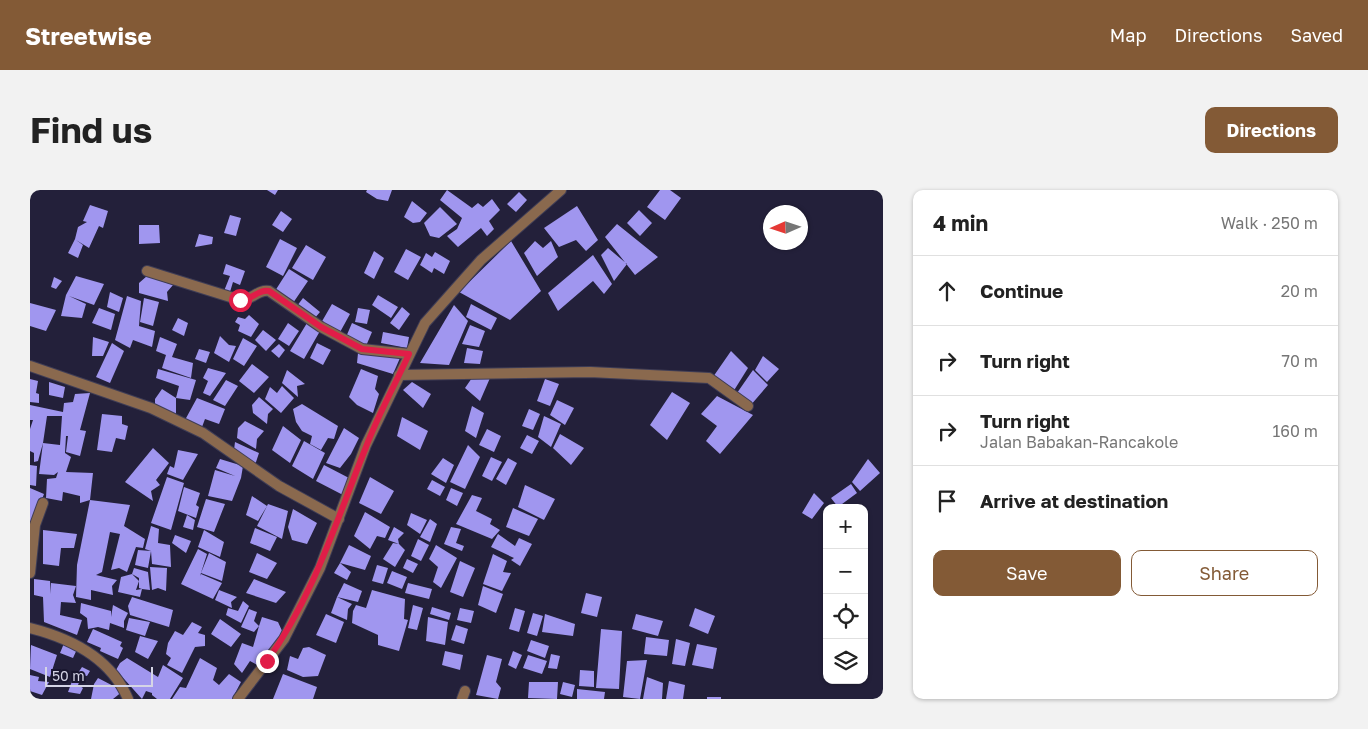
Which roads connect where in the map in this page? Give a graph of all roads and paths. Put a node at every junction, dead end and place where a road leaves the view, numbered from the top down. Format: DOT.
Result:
graph roads {
  1 [pos="561,190"];
  2 [pos="147,271"];
  3 [pos="409,354"];
  4 [pos="30,366"];
  5 [pos="399,375"];
  6 [pos="748,406"];
  7 [pos="43,503"];
  8 [pos="339,519"];
  9 [pos="30,574"];
  10 [pos="30,628"];
  11 [pos="128,699"];
  12 [pos="238,699"];
  1 -- 3 [label="street"];
  2 -- 3 [label="street"];
  3 -- 5 [label="street"];
  4 -- 8 [label="street"];
  5 -- 6 [label="street"];
  5 -- 8 [label="street"];
  7 -- 9 [label="street"];
  8 -- 12 [label="street"];
  10 -- 11 [label="street"];
}
